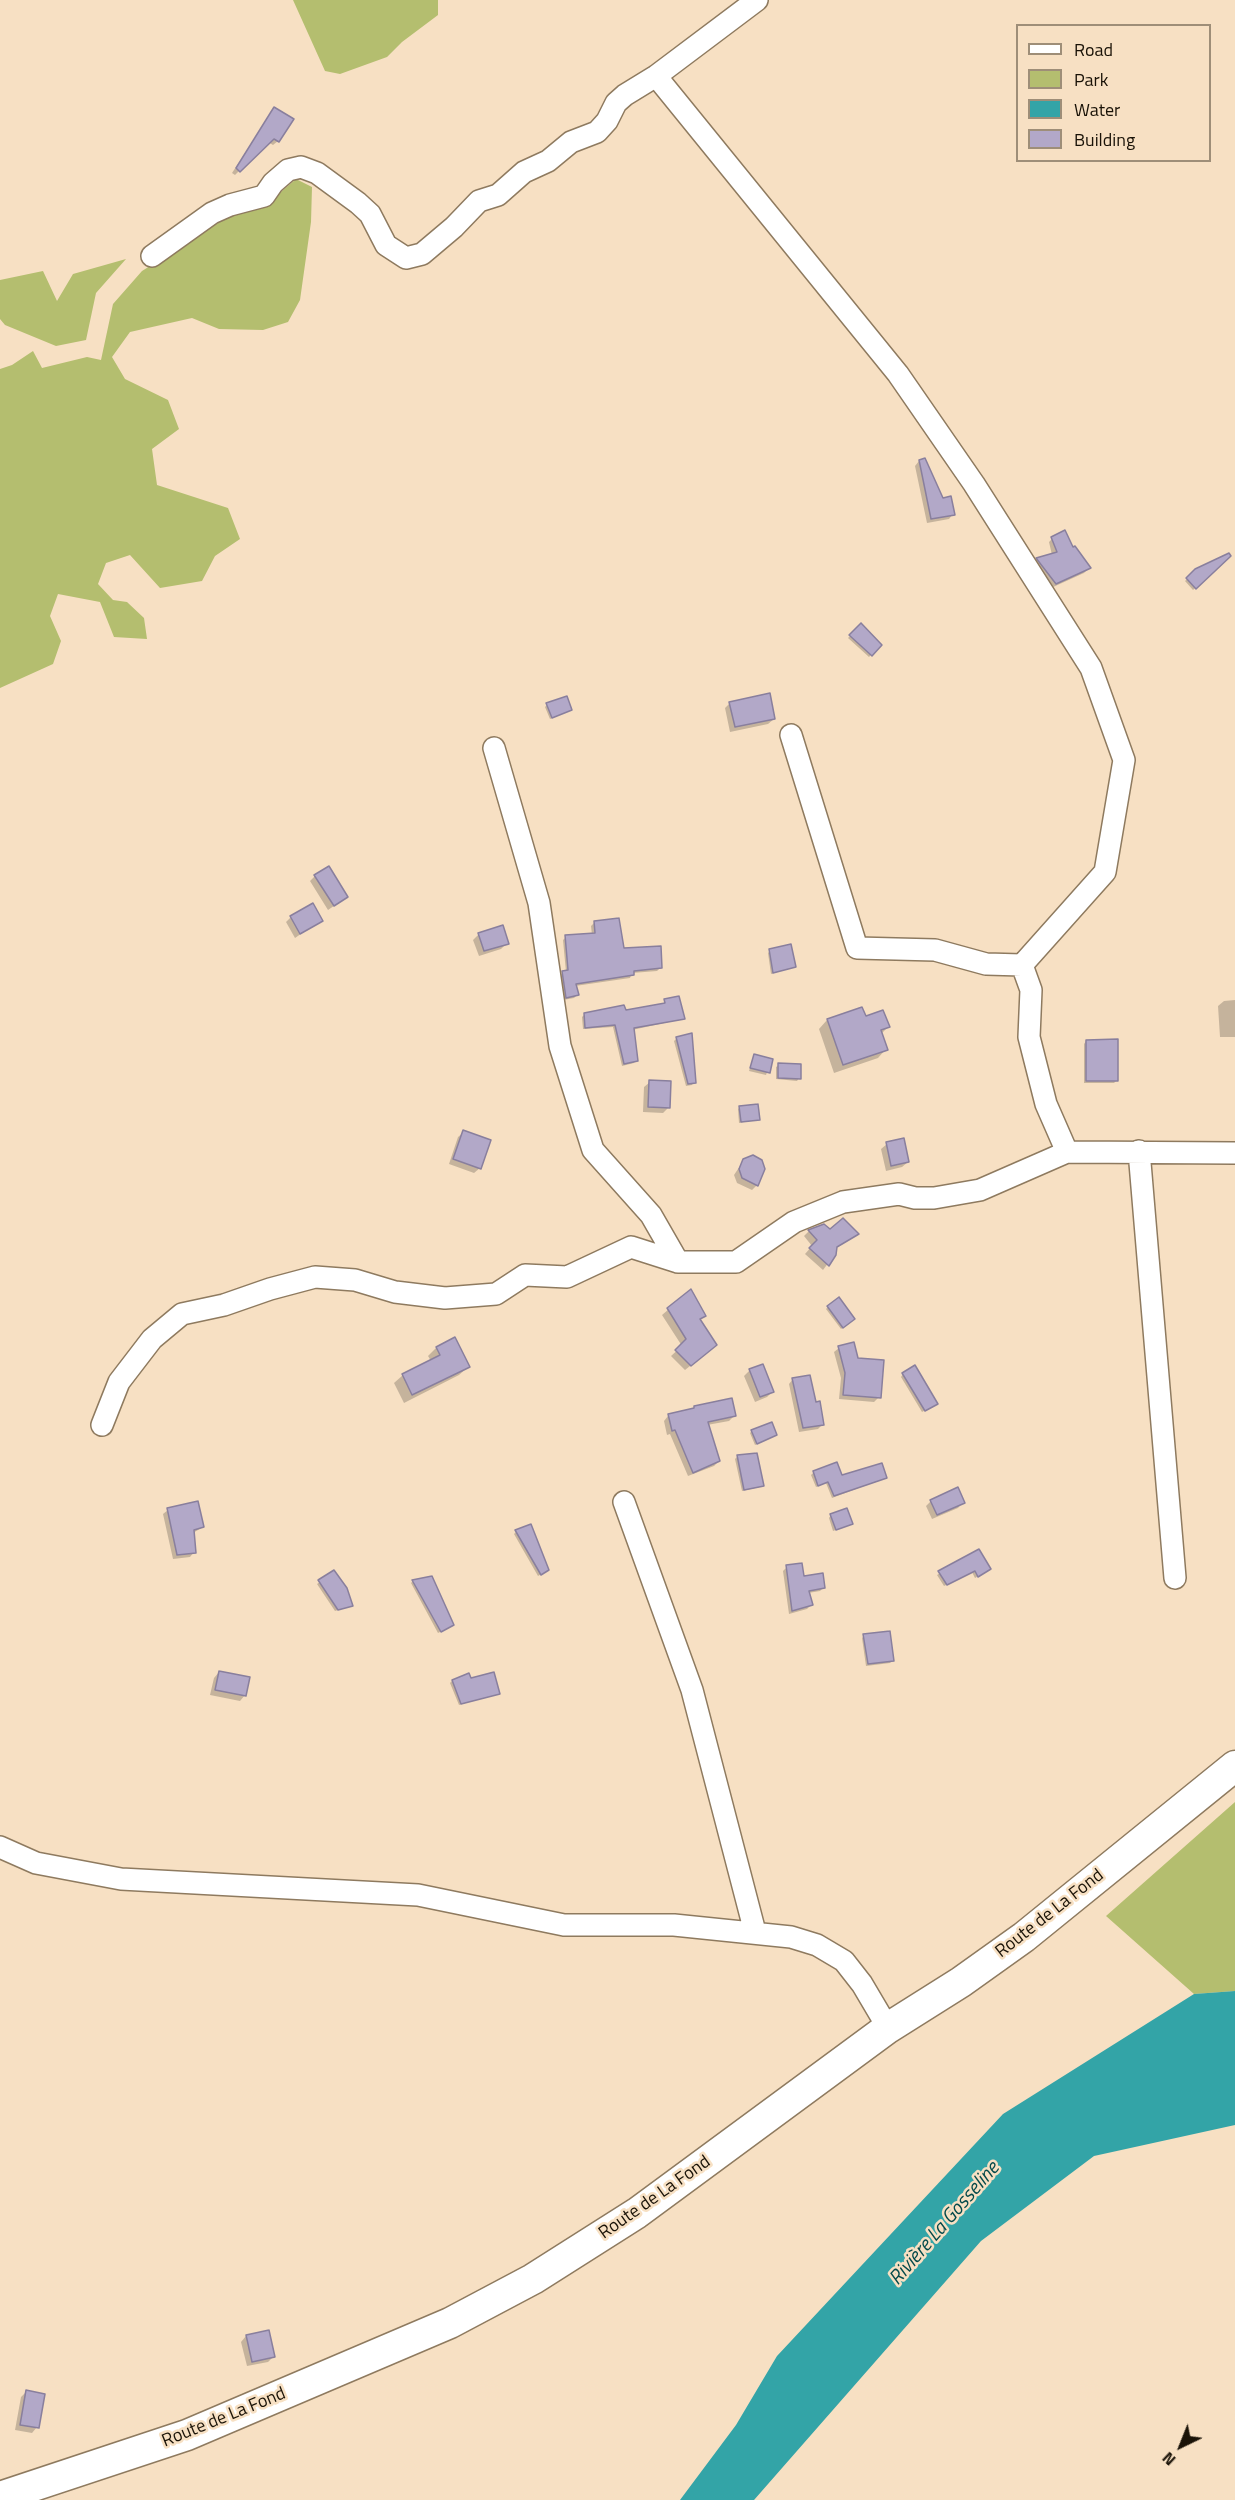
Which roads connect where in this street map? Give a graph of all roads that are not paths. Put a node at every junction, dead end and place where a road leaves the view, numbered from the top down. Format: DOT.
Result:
graph roads {
  1 [pos="757,0"];
  2 [pos="656,76"];
  3 [pos="152,256"];
  4 [pos="791,735"];
  5 [pos="494,748"];
  6 [pos="1022,965"];
  7 [pos="1139,1151"];
  8 [pos="1067,1152"];
  9 [pos="1235,1153"];
  10 [pos="678,1262"];
  11 [pos="102,1425"];
  12 [pos="624,1502"];
  13 [pos="1175,1578"];
  14 [pos="1235,1766"];
  15 [pos="0,1847"];
  16 [pos="755,1932"];
  17 [pos="888,2028"];
  18 [pos="0,2496"];
  1 -- 2 [label="street"];
  2 -- 3 [label="street"];
  2 -- 6 [label="street"];
  4 -- 6 [label="street"];
  5 -- 10 [label="street"];
  6 -- 8 [label="street"];
  7 -- 8 [label="street"];
  7 -- 9 [label="street"];
  7 -- 13 [label="street"];
  8 -- 10 [label="street"];
  10 -- 11 [label="street"];
  12 -- 16 [label="street"];
  14 -- 17 [label="street, Route de La Fond"];
  15 -- 16 [label="street"];
  16 -- 17 [label="street"];
  17 -- 18 [label="street, Route de La Fond"];
}
